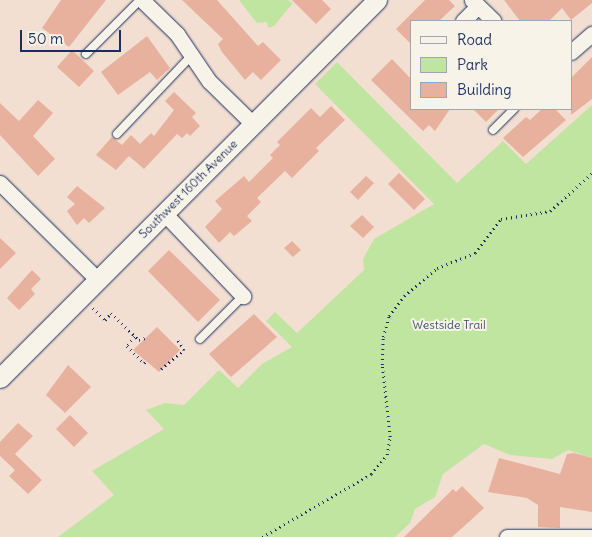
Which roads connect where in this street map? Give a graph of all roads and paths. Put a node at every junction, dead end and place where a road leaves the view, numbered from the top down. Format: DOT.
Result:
graph roads {
  1 [pos="141,0"];
  2 [pos="369,2"];
  3 [pos="475,3"];
  4 [pos="464,20"];
  5 [pos="493,20"];
  6 [pos="592,34"];
  7 [pos="572,51"];
  8 [pos="86,54"];
  9 [pos="191,56"];
  10 [pos="513,110"];
  11 [pos="253,124"];
  12 [pos="493,130"];
  13 [pos="117,134"];
  14 [pos="592,173"];
  15 [pos="0,183"];
  16 [pos="164,213"];
  17 [pos="98,280"];
  18 [pos="81,296"];
  19 [pos="243,296"];
  20 [pos="136,337"];
  21 [pos="145,338"];
  22 [pos="176,338"];
  23 [pos="200,338"];
  24 [pos="147,360"];
  25 [pos="161,370"];
  26 [pos="0,378"];
  27 [pos="262,537"];
  28 [pos="507,537"];
  29 [pos="592,537"];
  1 -- 8 [label="lane"];
  1 -- 9 [label="street"];
  2 -- 11 [label="street, Southwest 160th Avenue"];
  3 -- 4 [label="street"];
  3 -- 5 [label="street"];
  6 -- 7 [label="street"];
  9 -- 11 [label="street"];
  9 -- 13 [label="lane"];
  10 -- 12 [label="lane"];
  11 -- 16 [label="street, Southwest 160th Avenue"];
  14 -- 27 [label="path"];
  15 -- 17 [label="street"];
  16 -- 17 [label="street, Southwest 160th Avenue"];
  16 -- 19 [label="street"];
  17 -- 18 [label="street, Southwest 160th Avenue"];
  18 -- 20 [label="path"];
  18 -- 26 [label="street, Southwest 160th Avenue"];
  19 -- 23 [label="lane"];
  20 -- 21 [label="path"];
  20 -- 24 [label="path"];
  22 -- 25 [label="path"];
  28 -- 29 [label="street"];
}
